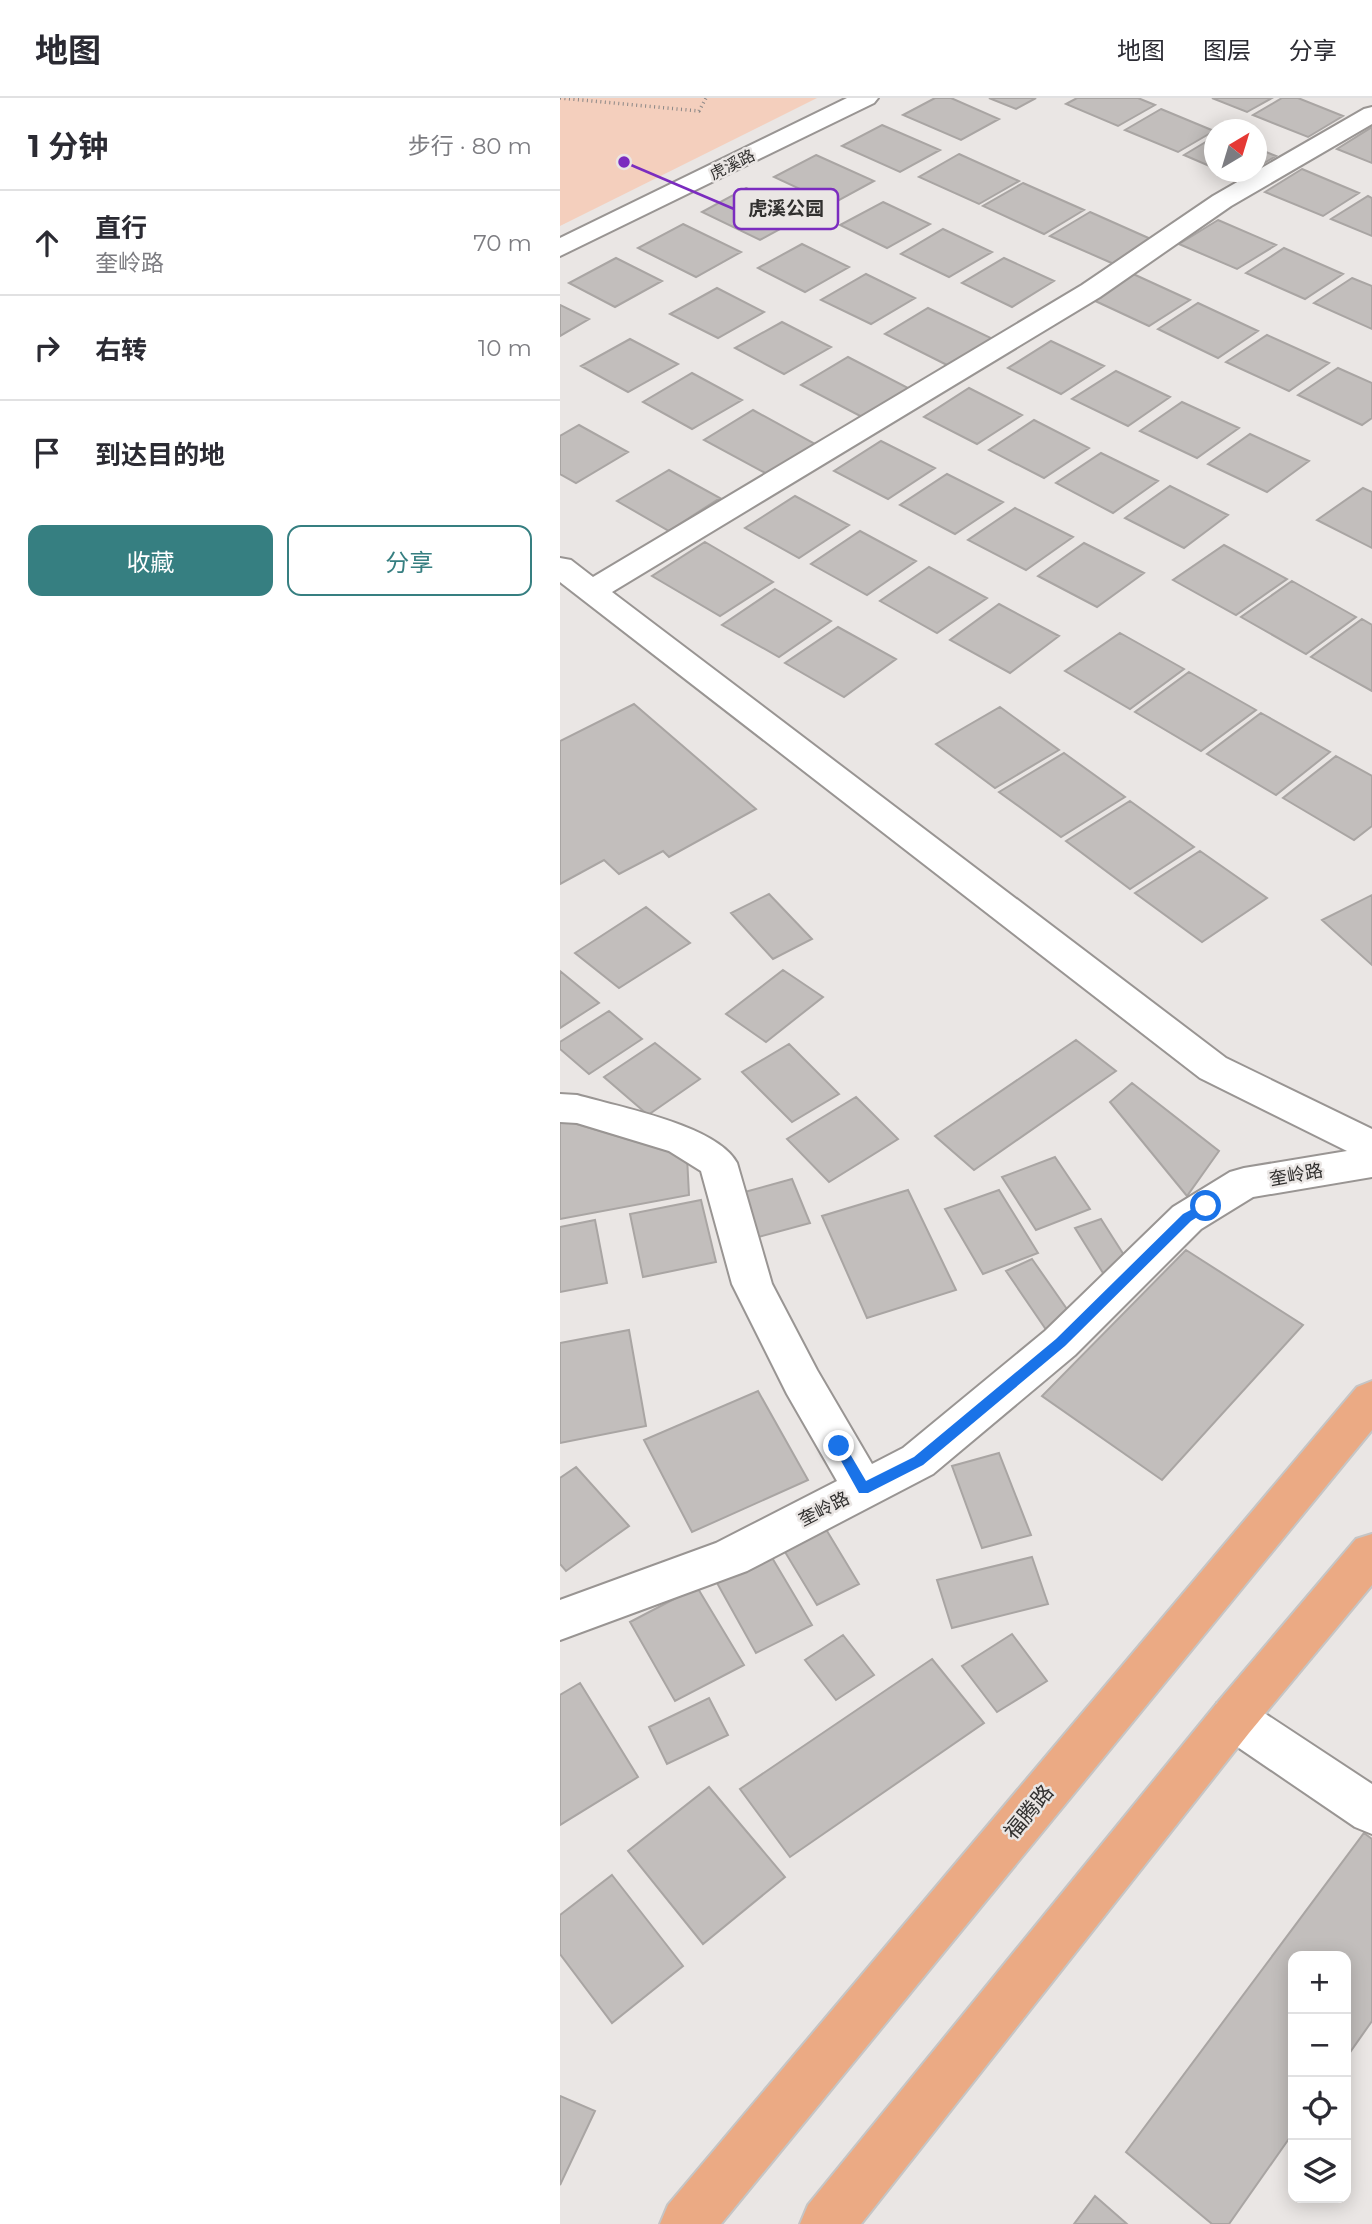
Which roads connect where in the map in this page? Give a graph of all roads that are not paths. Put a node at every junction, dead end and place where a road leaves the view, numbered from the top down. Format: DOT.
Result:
graph roads {
  1 [pos="866,98"];
  2 [pos="1372,114"];
  3 [pos="560,248"];
  4 [pos="560,568"];
  5 [pos="592,591"];
  6 [pos="560,1108"];
  7 [pos="1372,1146"];
  8 [pos="1372,1162"];
  9 [pos="1372,1399"];
  10 [pos="864,1489"];
  11 [pos="1372,1553"];
  12 [pos="560,1620"];
  13 [pos="1233,1718"];
  14 [pos="1372,1811"];
  15 [pos="687,2224"];
  16 [pos="827,2224"];
  1 -- 3 [label="street, 虎溪路"];
  2 -- 5 [label="street"];
  4 -- 5 [label="street"];
  5 -- 7 [label="street"];
  6 -- 10 [label="street"];
  8 -- 10 [label="street, 奎岭路"];
  9 -- 15 [label="main road, 福腾路"];
  10 -- 12 [label="street, 奎岭路"];
  11 -- 13 [label="main road"];
  13 -- 14 [label="street"];
  13 -- 16 [label="main road"];
}
